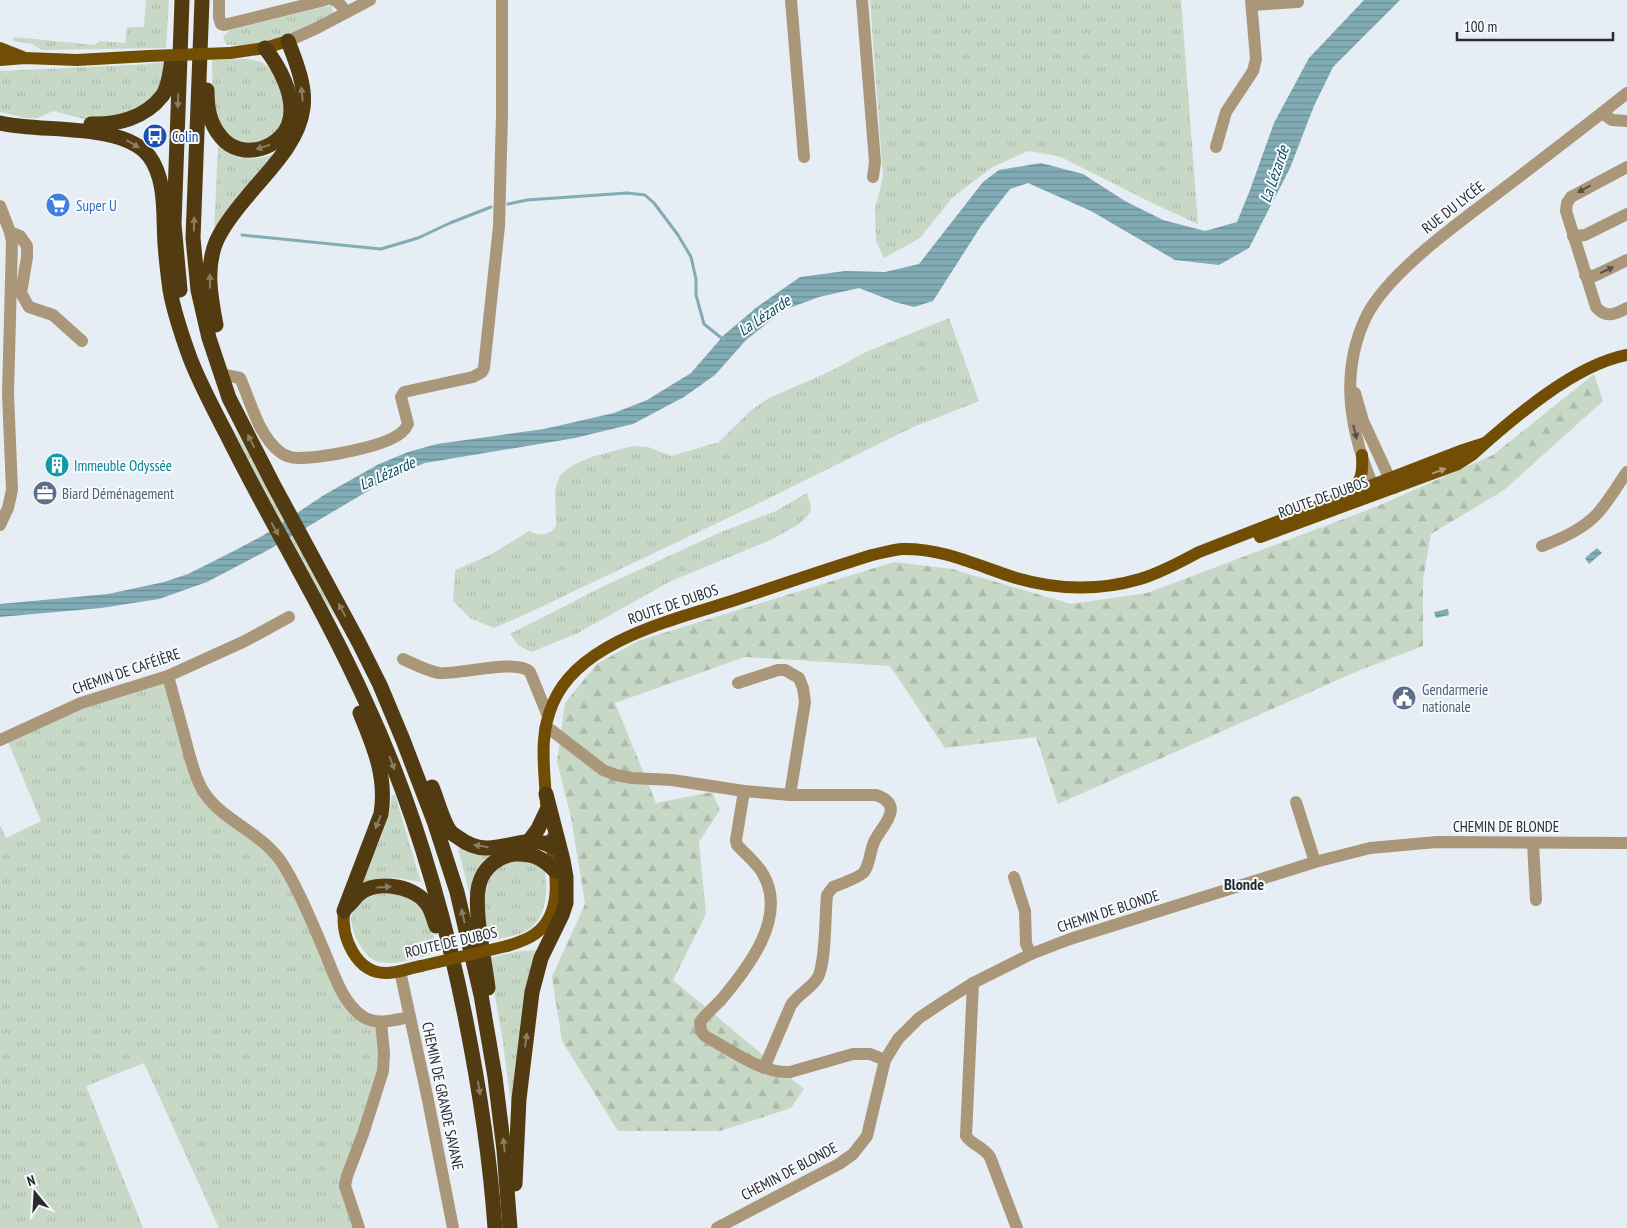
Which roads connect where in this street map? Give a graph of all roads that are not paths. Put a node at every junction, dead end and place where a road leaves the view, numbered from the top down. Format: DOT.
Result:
graph roads {
  1 [pos="176,0"];
  2 [pos="182,0"];
  3 [pos="203,0"];
  4 [pos="219,0"];
  5 [pos="325,0"];
  6 [pos="333,0"];
  7 [pos="370,0"];
  8 [pos="502,0"];
  9 [pos="791,0"];
  10 [pos="862,0"];
  11 [pos="1251,2"];
  12 [pos="1298,2"];
  13 [pos="346,12"];
  14 [pos="288,41"];
  15 [pos="0,48"];
  16 [pos="265,48"];
  17 [pos="25,58"];
  18 [pos="0,60"];
  19 [pos="1627,93"];
  20 [pos="1602,113"];
  21 [pos="0,114"];
  22 [pos="1627,121"];
  23 [pos="0,123"];
  24 [pos="1216,147"];
  25 [pos="804,157"];
  26 [pos="1627,166"];
  27 [pos="873,177"];
  28 [pos="0,206"];
  29 [pos="1627,214"];
  30 [pos="10,232"];
  31 [pos="1573,236"];
  32 [pos="1627,260"];
  33 [pos="1586,275"];
  34 [pos="1627,308"];
  35 [pos="82,341"];
  36 [pos="1627,355"];
  37 [pos="225,375"];
  38 [pos="1352,384"];
  39 [pos="229,398"];
  40 [pos="210,400"];
  41 [pos="1362,455"];
  42 [pos="1627,472"];
  43 [pos="1392,483"];
  44 [pos="1375,490"];
  45 [pos="1348,494"];
  46 [pos="0,525"];
  47 [pos="1542,546"];
  48 [pos="1166,569"];
  49 [pos="321,610"];
  50 [pos="289,617"];
  51 [pos="358,641"];
  52 [pos="403,659"];
  53 [pos="168,676"];
  54 [pos="738,683"];
  55 [pos="546,722"];
  56 [pos="0,740"];
  57 [pos="744,791"];
  58 [pos="546,794"];
  59 [pos="790,796"];
  60 [pos="1296,802"];
  61 [pos="547,810"];
  62 [pos="529,841"];
  63 [pos="1533,842"];
  64 [pos="1627,843"];
  65 [pos="552,847"];
  66 [pos="1315,862"];
  67 [pos="555,871"];
  68 [pos="1014,877"];
  69 [pos="1536,900"];
  70 [pos="344,911"];
  71 [pos="1030,954"];
  72 [pos="400,971"];
  73 [pos="974,983"];
  74 [pos="410,1017"];
  75 [pos="381,1022"];
  76 [pos="885,1060"];
  77 [pos="475,1066"];
  78 [pos="764,1068"];
  79 [pos="495,1077"];
  80 [pos="359,1228"];
  81 [pos="453,1228"];
  82 [pos="495,1228"];
  83 [pos="510,1228"];
  84 [pos="717,1228"];
  85 [pos="1017,1228"];
  1 -- 21 [label="highway"];
  2 -- 40 [label="highway, one-way"];
  16 -- 3 [label="highway, one-way"];
  39 -- 3 [label="highway, one-way"];
  4 -- 5 [label="street"];
  6 -- 13 [label="street"];
  7 -- 13 [label="street"];
  8 -- 37 [label="street"];
  9 -- 25 [label="street"];
  10 -- 27 [label="street"];
  11 -- 12 [label="street"];
  11 -- 24 [label="street"];
  13 -- 14 [label="street"];
  14 -- 16 [label="main road"];
  37 -- 14 [label="highway, one-way"];
  15 -- 17 [label="main road"];
  16 -- 17 [label="main road, bridge"];
  17 -- 18 [label="main road"];
  19 -- 20 [label="street, RUE DU LYCÉE"];
  20 -- 22 [label="street"];
  20 -- 38 [label="street, RUE DU LYCÉE"];
  23 -- 40 [label="highway, one-way"];
  26 -- 31 [label="street, one-way"];
  28 -- 30 [label="street"];
  29 -- 31 [label="street"];
  30 -- 35 [label="street"];
  30 -- 46 [label="street"];
  31 -- 33 [label="street"];
  33 -- 32 [label="street, one-way"];
  33 -- 34 [label="street"];
  36 -- 43 [label="main road, ROUTE DE DUBOS"];
  37 -- 39 [label="highway"];
  38 -- 41 [label="street, RUE DU LYCÉE, one-way"];
  38 -- 43 [label="street, RUE DU LYCÉE"];
  51 -- 39 [label="highway, one-way"];
  40 -- 49 [label="highway, one-way"];
  41 -- 44 [label="street, RUE DU LYCÉE"];
  41 -- 45 [label="main road"];
  42 -- 47 [label="street"];
  43 -- 44 [label="main road, ROUTE DE DUBOS"];
  44 -- 45 [label="main road, ROUTE DE DUBOS"];
  44 -- 48 [label="main road, ROUTE DE DUBOS"];
  45 -- 48 [label="main road, ROUTE DE DUBOS"];
  48 -- 55 [label="main road, ROUTE DE DUBOS"];
  49 -- 70 [label="highway, one-way"];
  49 -- 77 [label="highway, one-way"];
  50 -- 53 [label="street, CHEMIN DE CAFÉIÈRE"];
  62 -- 51 [label="highway, one-way"];
  79 -- 51 [label="highway, one-way"];
  52 -- 55 [label="street"];
  53 -- 56 [label="street, CHEMIN DE CAFÉIÈRE"];
  53 -- 75 [label="street"];
  54 -- 59 [label="street"];
  55 -- 57 [label="street"];
  55 -- 58 [label="main road, ROUTE DE DUBOS"];
  57 -- 59 [label="street"];
  57 -- 78 [label="street"];
  58 -- 61 [label="main road, ROUTE DE DUBOS"];
  83 -- 58 [label="highway, one-way"];
  59 -- 78 [label="street"];
  60 -- 66 [label="street"];
  61 -- 62 [label="highway"];
  61 -- 65 [label="main road, ROUTE DE DUBOS"];
  62 -- 65 [label="highway"];
  63 -- 64 [label="street, CHEMIN DE BLONDE"];
  63 -- 66 [label="street, CHEMIN DE BLONDE"];
  63 -- 69 [label="street"];
  65 -- 67 [label="main road, ROUTE DE DUBOS"];
  66 -- 71 [label="street, CHEMIN DE BLONDE"];
  67 -- 72 [label="main road, ROUTE DE DUBOS, bridge"];
  67 -- 79 [label="highway"];
  68 -- 71 [label="street"];
  70 -- 72 [label="main road, ROUTE DE DUBOS"];
  70 -- 77 [label="highway, one-way"];
  71 -- 73 [label="street, CHEMIN DE BLONDE"];
  72 -- 74 [label="street, CHEMIN DE GRANDE SAVANE"];
  73 -- 76 [label="street, CHEMIN DE BLONDE"];
  73 -- 85 [label="street"];
  74 -- 75 [label="street"];
  74 -- 81 [label="street, CHEMIN DE GRANDE SAVANE"];
  75 -- 80 [label="street"];
  76 -- 78 [label="street"];
  76 -- 84 [label="street, CHEMIN DE BLONDE"];
  77 -- 82 [label="highway, one-way"];
  83 -- 79 [label="highway, one-way"];
}
